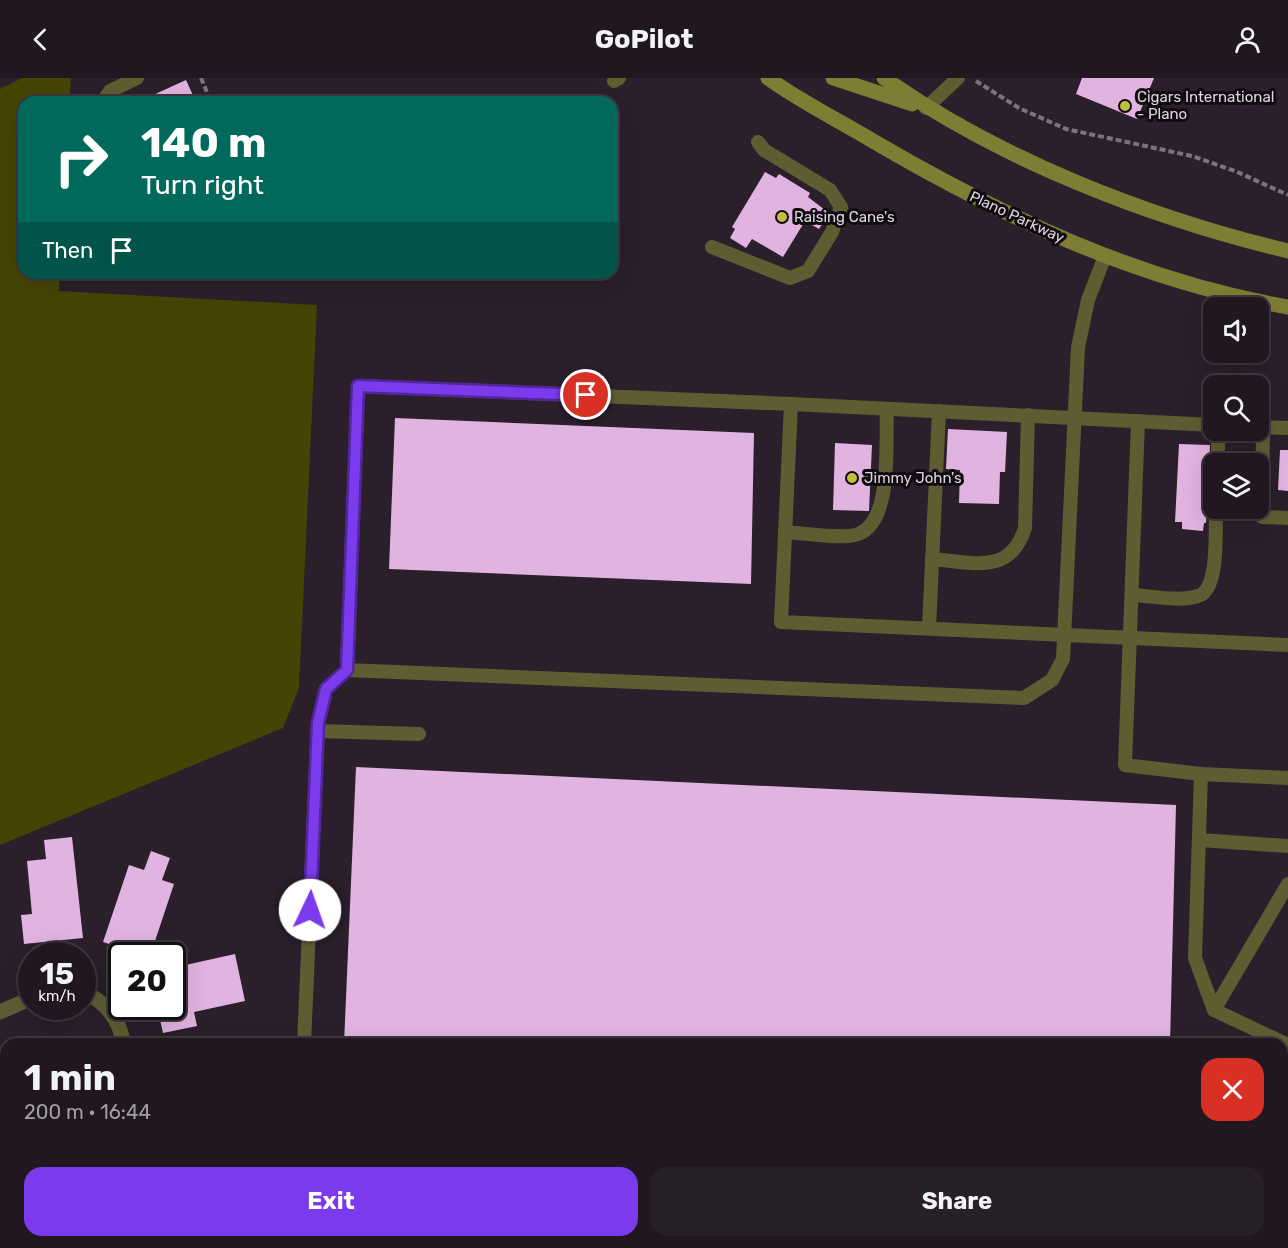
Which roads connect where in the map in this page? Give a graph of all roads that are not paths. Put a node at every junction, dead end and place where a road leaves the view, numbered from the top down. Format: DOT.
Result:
graph roads {
  1 [pos="137,78"];
  2 [pos="768,78"];
  3 [pos="833,78"];
  4 [pos="884,78"];
  5 [pos="958,78"];
  6 [pos="107,96"];
  7 [pos="926,108"];
  8 [pos="758,142"];
  9 [pos="712,247"];
  10 [pos="1288,251"];
  11 [pos="1105,256"];
  12 [pos="1288,307"];
  13 [pos="791,404"];
  14 [pos="887,409"];
  15 [pos="939,411"];
  16 [pos="1028,415"];
  17 [pos="1074,417"];
  18 [pos="1138,421"];
  19 [pos="1203,424"];
  20 [pos="1269,427"];
  21 [pos="1288,428"];
  22 [pos="1261,441"];
  23 [pos="1288,518"];
  24 [pos="1215,519"];
  25 [pos="785,532"];
  26 [pos="932,559"];
  27 [pos="1132,595"];
  28 [pos="929,628"];
  29 [pos="1066,635"];
  30 [pos="1131,638"];
  31 [pos="1288,645"];
  32 [pos="347,670"];
  33 [pos="317,731"];
  34 [pos="419,734"];
  35 [pos="1201,774"];
  36 [pos="1288,778"];
  37 [pos="1200,840"];
  38 [pos="1288,846"];
  39 [pos="1288,884"];
  40 [pos="96,1000"];
  41 [pos="18,1004"];
  42 [pos="1214,1010"];
  43 [pos="0,1012"];
  44 [pos="121,1038"];
  45 [pos="304,1038"];
  46 [pos="1273,1038"];
  1 -- 6 [label="lane"];
  2 -- 11 [label="main road, Plano Parkway"];
  3 -- 7 [label="main road"];
  4 -- 7 [label="main road"];
  5 -- 7 [label="lane"];
  7 -- 10 [label="main road"];
  8 -- 9 [label="lane"];
  11 -- 12 [label="main road, Plano Parkway"];
  11 -- 17 [label="lane"];
  13 -- 14 [label="lane"];
  13 -- 25 [label="lane"];
  13 -- 32 [label="lane"];
  14 -- 15 [label="lane"];
  14 -- 25 [label="lane"];
  15 -- 16 [label="lane"];
  15 -- 26 [label="lane"];
  16 -- 17 [label="lane"];
  16 -- 26 [label="lane"];
  17 -- 18 [label="lane"];
  17 -- 29 [label="lane"];
  18 -- 19 [label="lane"];
  18 -- 27 [label="lane"];
  20 -- 21 [label="lane"];
  22 -- 23 [label="lane"];
  24 -- 27 [label="lane"];
  25 -- 28 [label="lane"];
  26 -- 28 [label="lane"];
  27 -- 30 [label="lane"];
  28 -- 29 [label="lane"];
  29 -- 30 [label="lane"];
  29 -- 32 [label="lane"];
  30 -- 31 [label="lane"];
  30 -- 35 [label="lane"];
  32 -- 33 [label="lane"];
  33 -- 34 [label="lane"];
  33 -- 45 [label="lane"];
  35 -- 36 [label="lane"];
  35 -- 37 [label="lane"];
  37 -- 38 [label="lane"];
  37 -- 42 [label="lane"];
  39 -- 42 [label="lane"];
  40 -- 44 [label="street"];
  41 -- 43 [label="street"];
  42 -- 46 [label="lane"];
}
